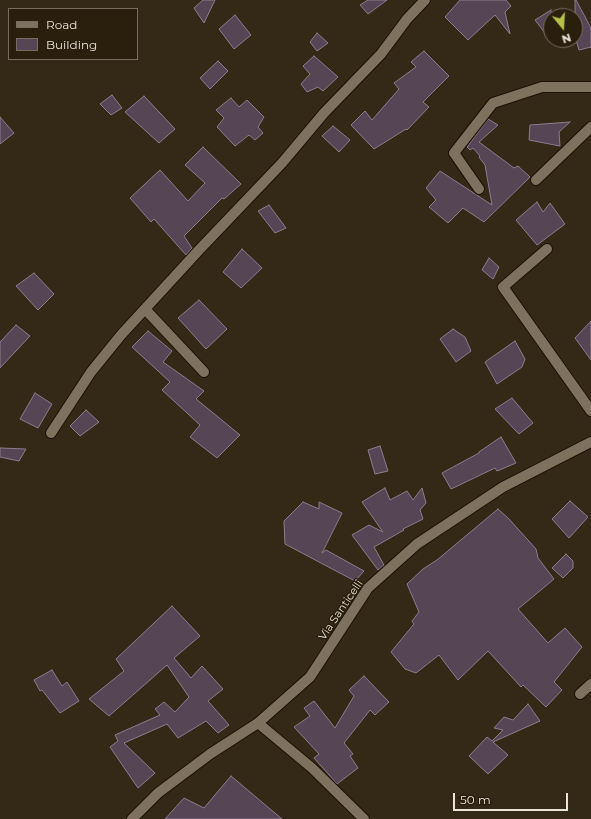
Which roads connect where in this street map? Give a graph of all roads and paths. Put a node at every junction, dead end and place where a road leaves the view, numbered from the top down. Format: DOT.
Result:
graph roads {
  1 [pos="425,0"];
  2 [pos="591,87"];
  3 [pos="591,127"];
  4 [pos="536,180"];
  5 [pos="479,189"];
  6 [pos="547,249"];
  7 [pos="145,309"];
  8 [pos="204,372"];
  9 [pos="591,411"];
  10 [pos="51,433"];
  11 [pos="591,442"];
  12 [pos="591,684"];
  13 [pos="580,694"];
  14 [pos="258,723"];
  15 [pos="132,819"];
  16 [pos="364,819"];
  1 -- 7 [label="street"];
  2 -- 5 [label="street"];
  3 -- 4 [label="street"];
  6 -- 9 [label="street"];
  7 -- 8 [label="street"];
  7 -- 10 [label="street"];
  11 -- 14 [label="street, Via Santicelli"];
  12 -- 13 [label="street"];
  14 -- 15 [label="street, Via Santicelli"];
  14 -- 16 [label="street"];
}
